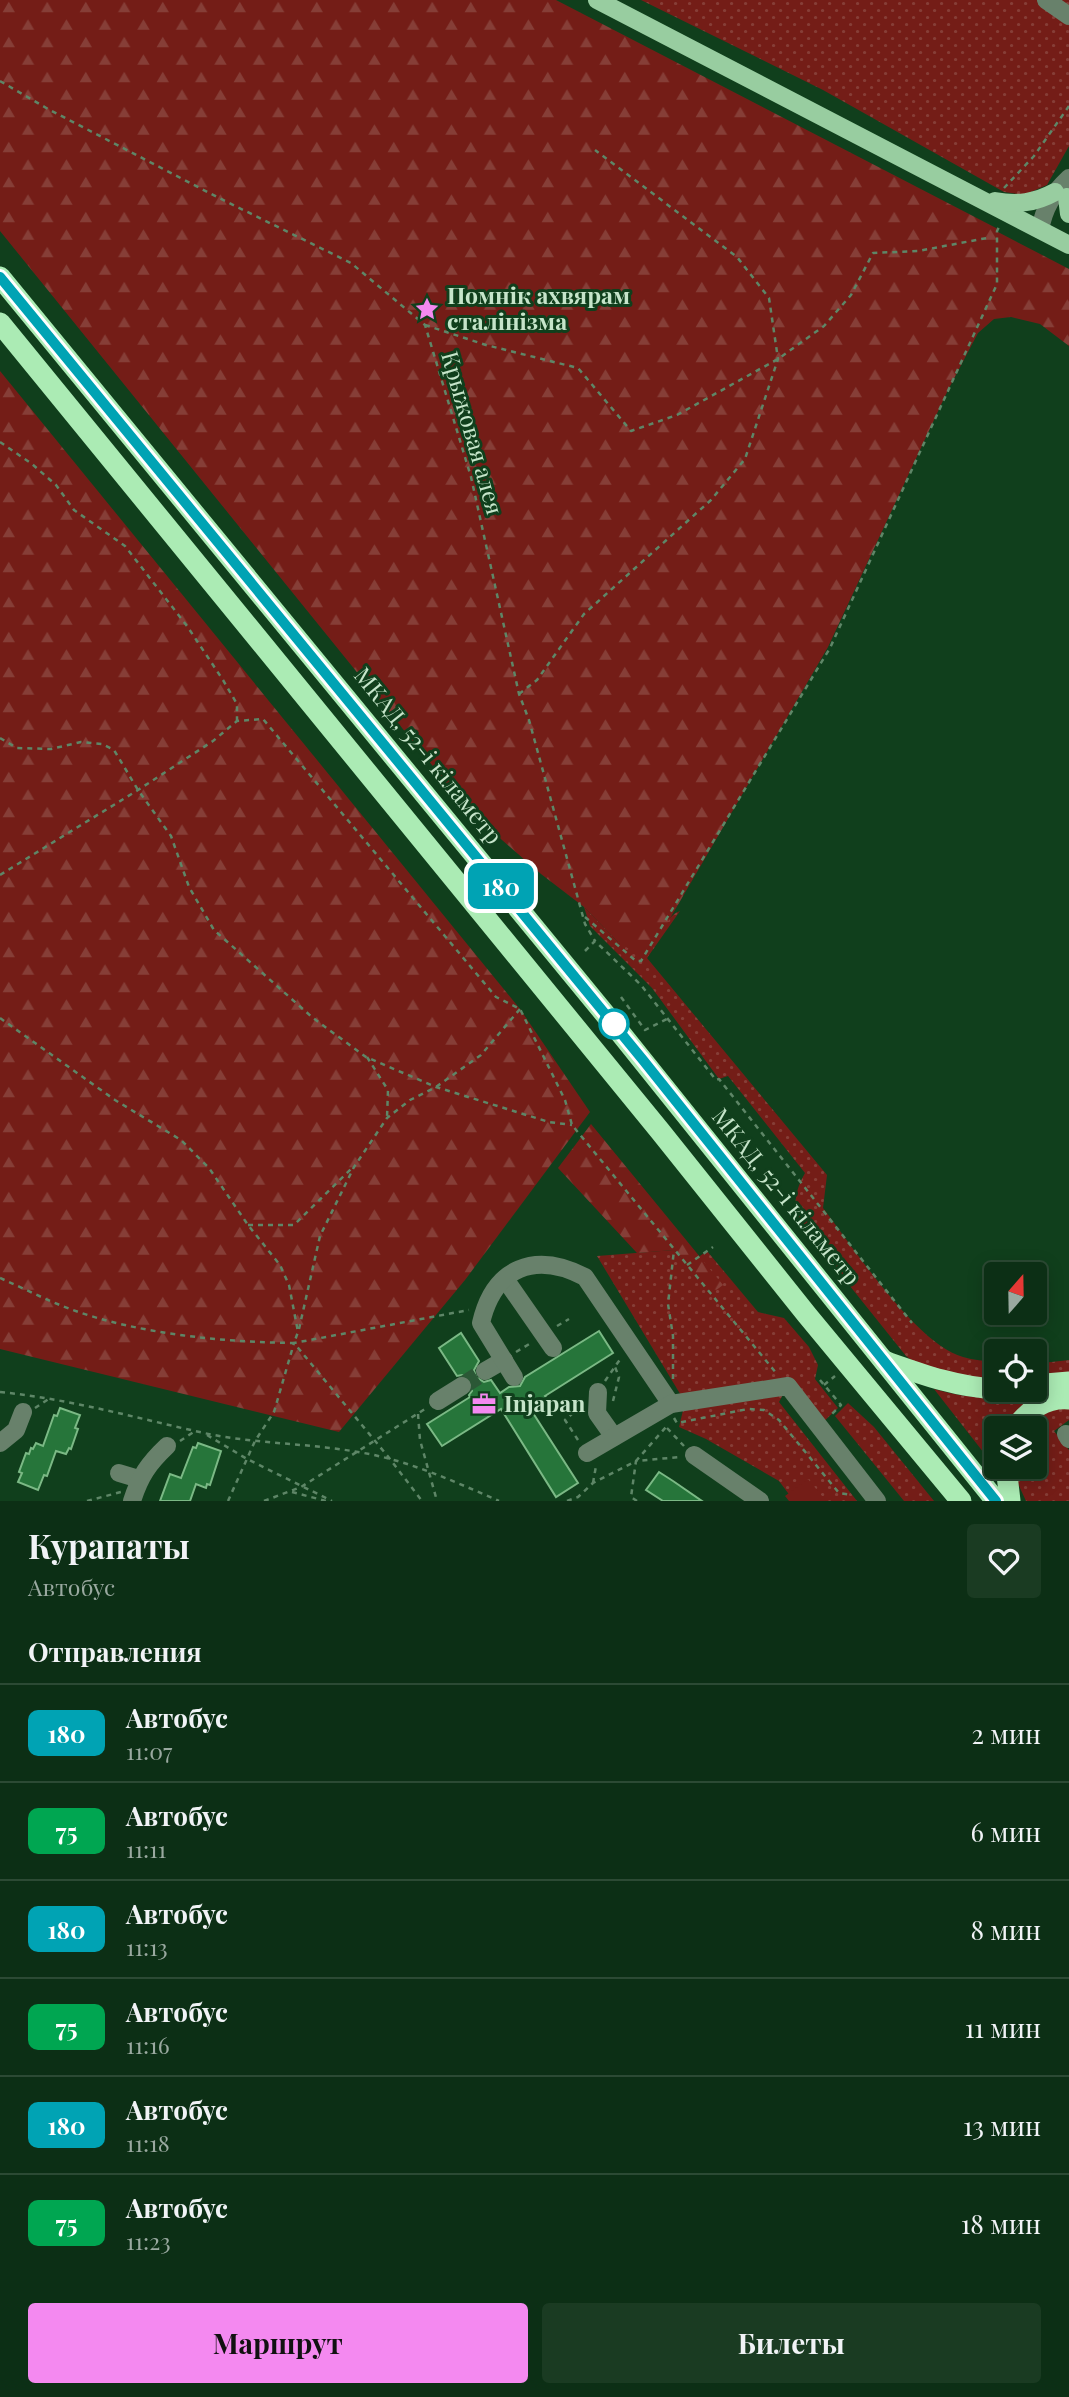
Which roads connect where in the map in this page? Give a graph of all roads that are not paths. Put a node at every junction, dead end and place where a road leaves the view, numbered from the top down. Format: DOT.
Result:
graph roads {
  1 [pos="597,0"];
  2 [pos="1046,0"];
  3 [pos="1069,16"];
  4 [pos="1069,178"];
  5 [pos="1065,197"];
  6 [pos="995,204"];
  7 [pos="1040,230"];
  8 [pos="1069,245"];
  9 [pos="0,277"];
  10 [pos="0,323"];
  11 [pos="505,1279"];
  12 [pos="553,1348"];
  13 [pos="504,1360"];
  14 [pos="883,1360"];
  15 [pos="485,1371"];
  16 [pos="514,1377"];
  17 [pos="1069,1382"];
  18 [pos="1047,1384"];
  19 [pos="462,1385"];
  20 [pos="984,1388"];
  21 [pos="598,1392"];
  22 [pos="1069,1399"];
  23 [pos="438,1401"];
  24 [pos="668,1403"];
  25 [pos="23,1412"];
  26 [pos="1026,1416"];
  27 [pos="614,1437"];
  28 [pos="0,1443"];
  29 [pos="167,1446"];
  30 [pos="587,1453"];
  31 [pos="694,1455"];
  32 [pos="119,1472"];
  33 [pos="1007,1479"];
  34 [pos="135,1489"];
  35 [pos="760,1501"];
  36 [pos="877,1501"];
  37 [pos="961,1501"];
  38 [pos="996,1501"];
  39 [pos="1010,1501"];
  1 -- 6 [label="main road"];
  2 -- 3 [label="street"];
  4 -- 5 [label="street"];
  5 -- 6 [label="main road"];
  5 -- 7 [label="street"];
  6 -- 7 [label="main road"];
  7 -- 8 [label="main road"];
  9 -- 14 [label="highway, МКАД, 52-і кіламетр"];
  10 -- 37 [label="highway"];
  11 -- 12 [label="street"];
  11 -- 13 [label="street"];
  11 -- 24 [label="street"];
  13 -- 15 [label="street"];
  13 -- 16 [label="street"];
  14 -- 20 [label="highway"];
  14 -- 38 [label="highway, МКАД, 52-і кіламетр"];
  17 -- 18 [label="highway"];
  19 -- 23 [label="street"];
  21 -- 27 [label="street"];
  22 -- 26 [label="highway"];
  24 -- 27 [label="street"];
  24 -- 36 [label="street"];
  25 -- 28 [label="street"];
  27 -- 30 [label="street"];
  29 -- 34 [label="street"];
  31 -- 35 [label="street"];
  32 -- 34 [label="street"];
  33 -- 39 [label="highway"];
}
